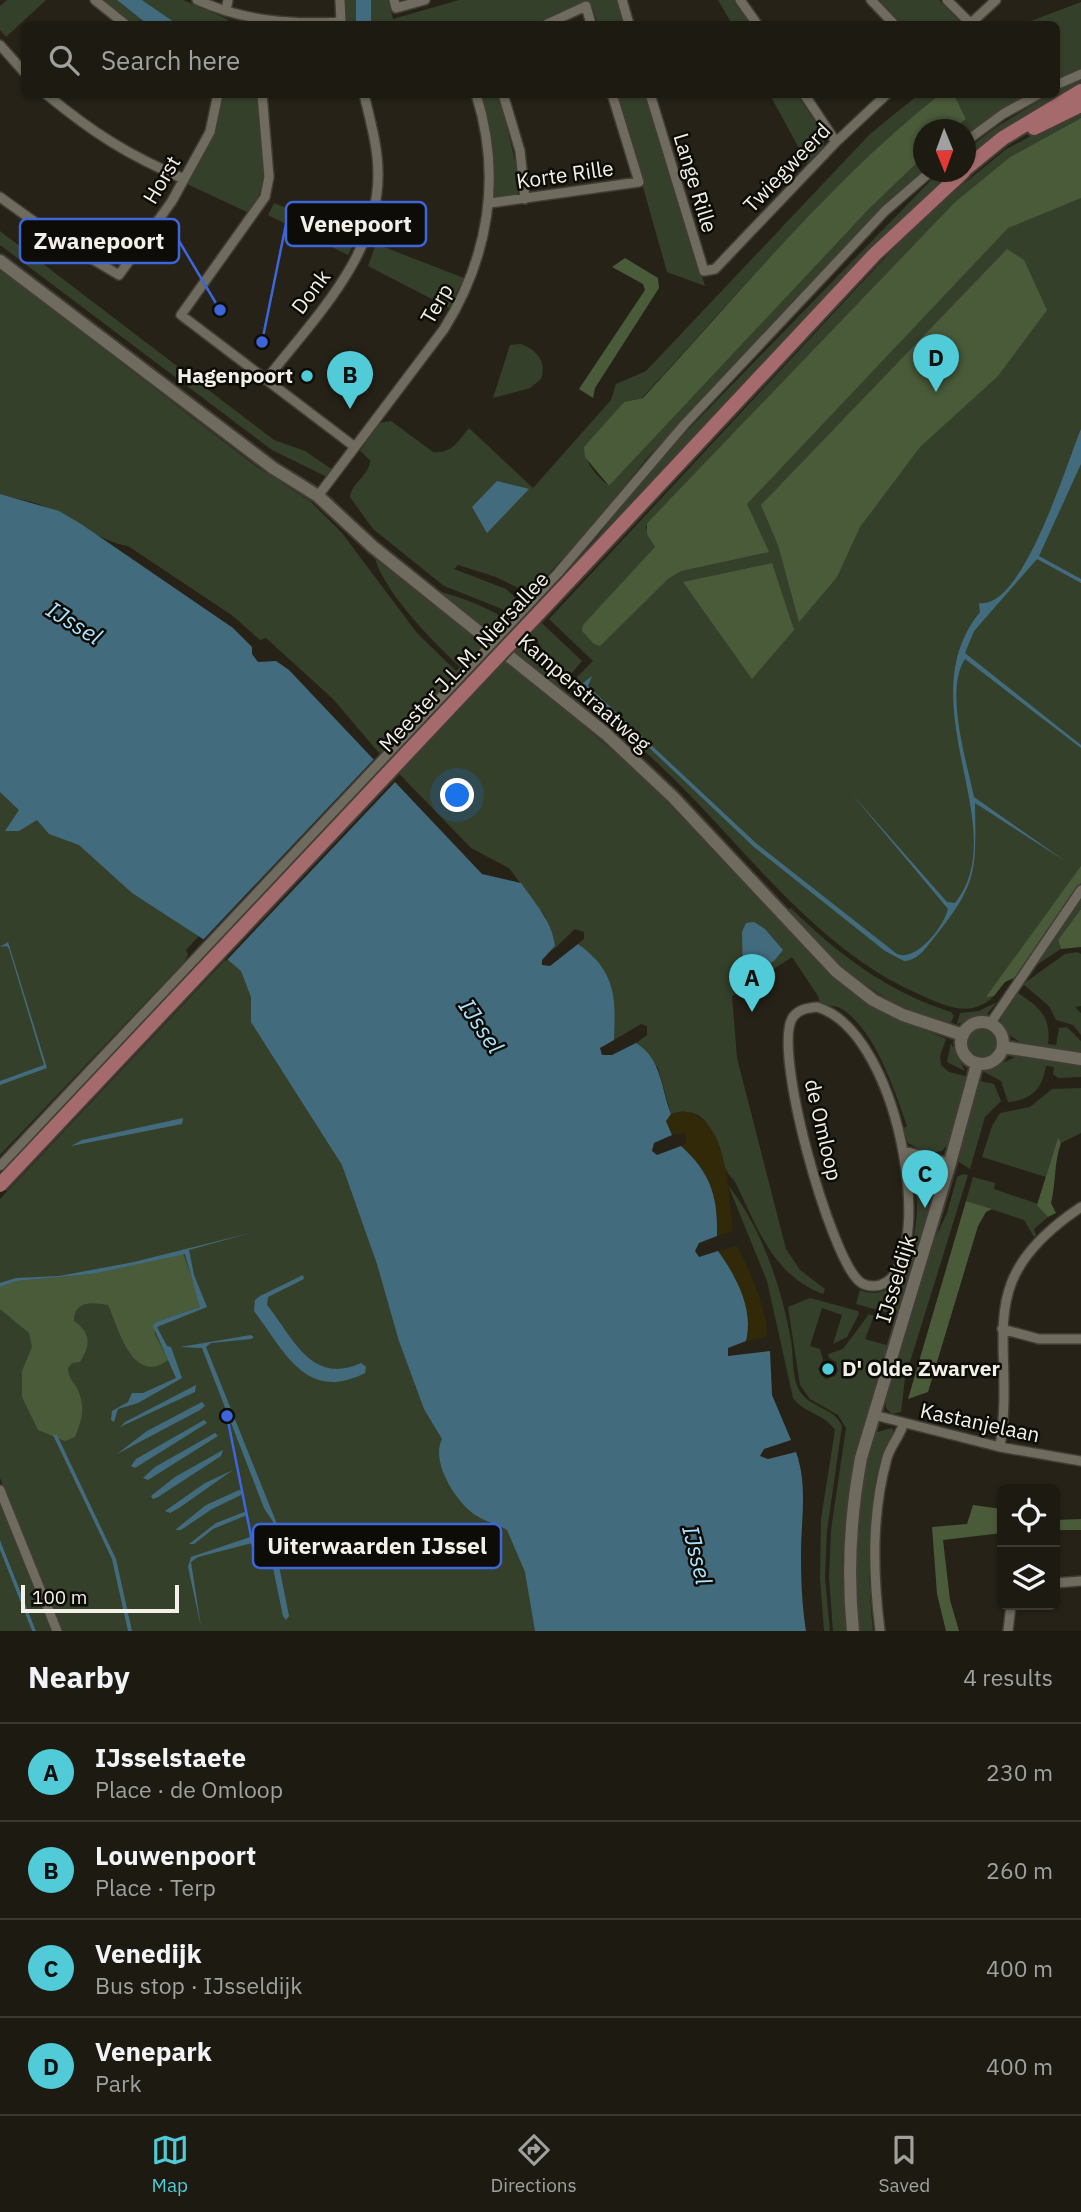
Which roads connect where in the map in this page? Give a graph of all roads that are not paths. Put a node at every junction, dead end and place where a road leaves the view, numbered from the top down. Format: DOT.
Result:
graph roads {
  1 [pos="94,0"];
  2 [pos="197,0"];
  3 [pos="228,0"];
  4 [pos="341,0"];
  5 [pos="425,0"];
  6 [pos="622,0"];
  7 [pos="740,0"];
  8 [pos="871,0"];
  9 [pos="947,0"];
  10 [pos="996,0"];
  11 [pos="395,4"];
  12 [pos="226,11"];
  13 [pos="121,21"];
  14 [pos="264,21"];
  15 [pos="341,21"];
  16 [pos="554,21"];
  17 [pos="591,21"];
  18 [pos="628,21"];
  19 [pos="755,21"];
  20 [pos="891,21"];
  21 [pos="967,21"];
  22 [pos="973,21"];
  23 [pos="0,45"];
  24 [pos="21,69"];
  25 [pos="1081,74"];
  26 [pos="1060,83"];
  27 [pos="1081,91"];
  28 [pos="51,98"];
  29 [pos="217,98"];
  30 [pos="262,98"];
  31 [pos="365,98"];
  32 [pos="477,98"];
  33 [pos="504,98"];
  34 [pos="613,98"];
  35 [pos="651,98"];
  36 [pos="807,98"];
  37 [pos="883,98"];
  38 [pos="1032,98"];
  39 [pos="1081,105"];
  40 [pos="976,134"];
  41 [pos="836,142"];
  42 [pos="976,161"];
  43 [pos="976,163"];
  44 [pos="184,178"];
  45 [pos="919,182"];
  46 [pos="951,182"];
  47 [pos="0,197"];
  48 [pos="525,199"];
  49 [pos="490,203"];
  50 [pos="0,261"];
  51 [pos="715,269"];
  52 [pos="266,380"];
  53 [pos="355,447"];
  54 [pos="318,496"];
  55 [pos="563,577"];
  56 [pos="1081,890"];
  57 [pos="990,1024"];
  58 [pos="963,1035"];
  59 [pos="1003,1047"];
  60 [pos="1081,1059"];
  61 [pos="977,1064"];
  62 [pos="904,1152"];
  63 [pos="950,1163"];
  64 [pos="0,1166"];
  65 [pos="0,1185"];
  66 [pos="1081,1208"];
  67 [pos="1002,1329"];
  68 [pos="1081,1339"];
  69 [pos="874,1415"];
  70 [pos="903,1424"];
  71 [pos="1000,1447"];
  72 [pos="1081,1461"];
  73 [pos="0,1490"];
  74 [pos="1081,1581"];
  75 [pos="1060,1583"];
  76 [pos="1010,1610"];
  77 [pos="57,1631"];
  78 [pos="853,1631"];
  79 [pos="880,1631"];
  80 [pos="1008,1631"];
  1 -- 13 [label="street"];
  2 -- 12 [label="street"];
  3 -- 12 [label="street"];
  4 -- 15 [label="street"];
  5 -- 11 [label="street"];
  6 -- 18 [label="street"];
  7 -- 19 [label="street"];
  8 -- 20 [label="street"];
  9 -- 21 [label="street"];
  10 -- 22 [label="street"];
  12 -- 14 [label="street"];
  16 -- 17 [label="street"];
  23 -- 24 [label="street"];
  25 -- 26 [label="street"];
  27 -- 42 [label="main road, Meester J.L.M. Niersallee"];
  28 -- 44 [label="street"];
  29 -- 44 [label="street, Horst"];
  30 -- 52 [label="street"];
  31 -- 52 [label="street, Donk"];
  32 -- 49 [label="street, Terp"];
  33 -- 48 [label="street"];
  34 -- 48 [label="street, Korte Rille"];
  35 -- 51 [label="street, Lange Rille"];
  36 -- 41 [label="street"];
  37 -- 41 [label="street, Twiegweerd"];
  38 -- 40 [label="street"];
  39 -- 43 [label="main road, Meester J.L.M. Niersallee"];
  41 -- 51 [label="street, Twiegweerd"];
  44 -- 47 [label="street, Horst"];
  45 -- 55 [label="street, Meester J.L.M. Niersallee"];
  46 -- 55 [label="main road, Meester J.L.M. Niersallee"];
  48 -- 49 [label="street, Korte Rille"];
  49 -- 53 [label="street, Terp"];
  50 -- 54 [label="main road, Kamperstraatweg"];
  52 -- 53 [label="street"];
  53 -- 54 [label="street, Terp"];
  54 -- 58 [label="main road, Kamperstraatweg"];
  55 -- 64 [label="street, Meester J.L.M. Niersallee, bridge"];
  55 -- 65 [label="main road, Meester J.L.M. Niersallee, bridge"];
  56 -- 57 [label="street"];
  57 -- 58 [label="main road"];
  57 -- 59 [label="main road"];
  58 -- 61 [label="main road"];
  59 -- 60 [label="main road"];
  59 -- 61 [label="main road"];
  61 -- 63 [label="main road, IJsseldijk"];
  62 -- 62 [label="street, de Omloop"];
  62 -- 63 [label="street"];
  63 -- 69 [label="main road, IJsseldijk"];
  66 -- 67 [label="street"];
  67 -- 68 [label="street"];
  67 -- 71 [label="street"];
  69 -- 70 [label="street, Kastanjelaan"];
  69 -- 78 [label="main road, IJsseldijk"];
  70 -- 71 [label="street, Kastanjelaan"];
  70 -- 79 [label="street"];
  71 -- 72 [label="street, Kastanjelaan"];
  73 -- 77 [label="street"];
  74 -- 75 [label="street"];
  76 -- 80 [label="street"];
}
